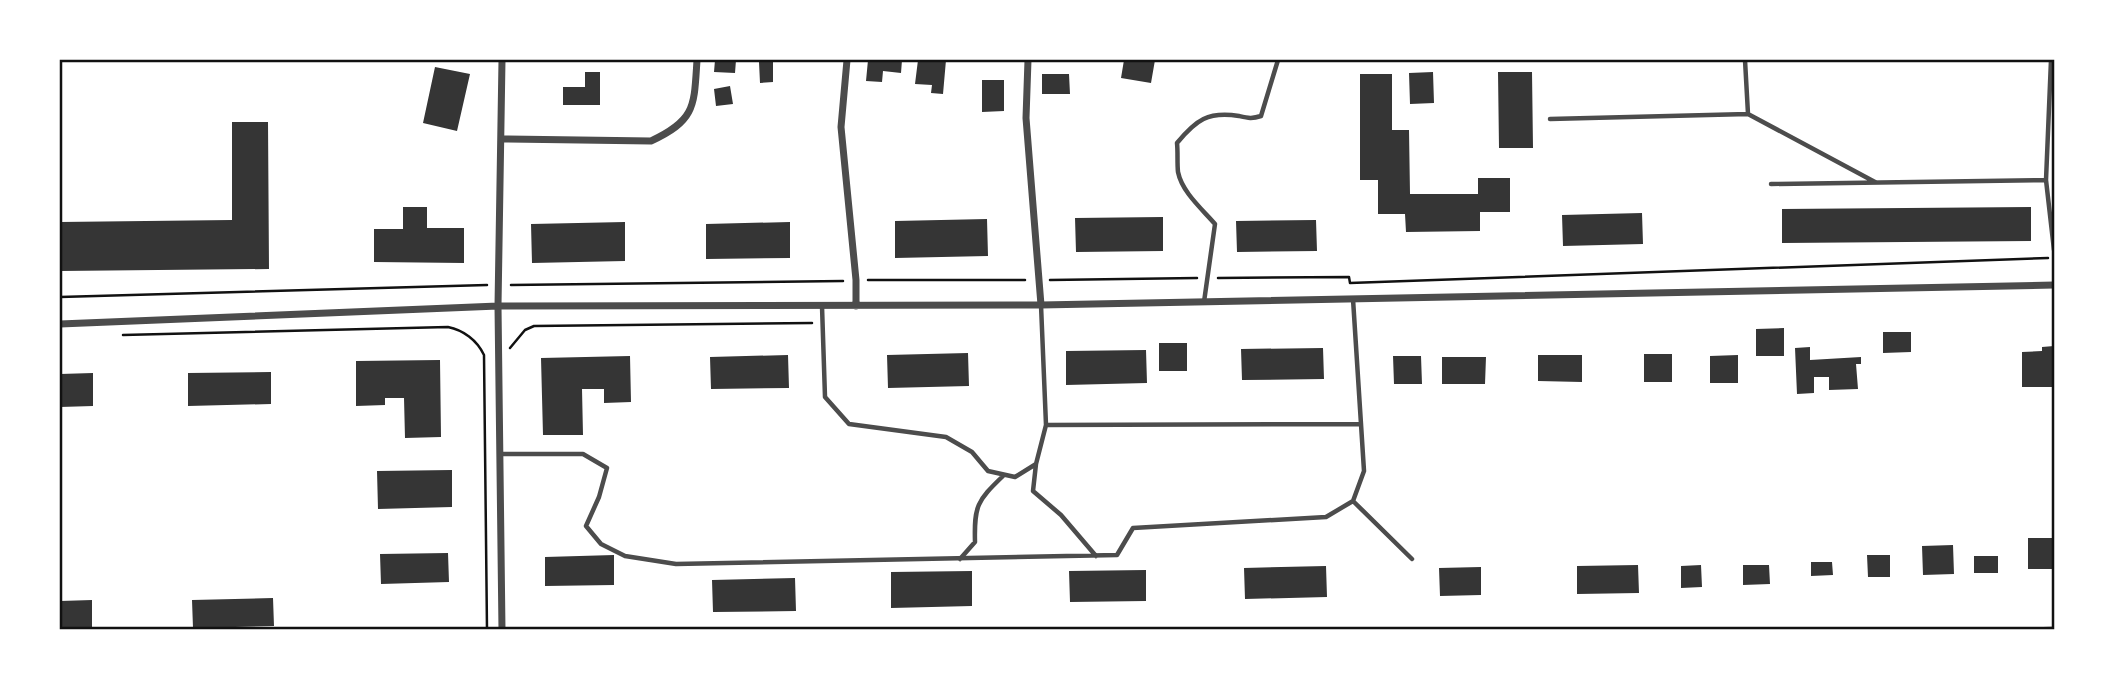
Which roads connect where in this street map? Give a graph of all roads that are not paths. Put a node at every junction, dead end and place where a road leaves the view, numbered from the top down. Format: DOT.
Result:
graph roads {
  1 [pos="502,60"];
  2 [pos="697,60"];
  3 [pos="847,60"];
  4 [pos="1028,60"];
  5 [pos="1278,60"];
  6 [pos="1745,60"];
  7 [pos="2051,60"];
  8 [pos="1748,114"];
  9 [pos="1550,119"];
  10 [pos="502,139"];
  11 [pos="2046,180"];
  12 [pos="1878,183"];
  13 [pos="1771,184"];
  14 [pos="2054,250"];
  15 [pos="2054,285"];
  16 [pos="1353,299"];
  17 [pos="1204,302"];
  18 [pos="1041,304"];
  19 [pos="498,306"];
  20 [pos="822,306"];
  21 [pos="856,306"];
  22 [pos="60,324"];
  23 [pos="1361,424"];
  24 [pos="1046,425"];
  25 [pos="500,453"];
  26 [pos="1036,464"];
  27 [pos="1004,475"];
  28 [pos="1353,501"];
  29 [pos="1096,556"];
  30 [pos="960,558"];
  31 [pos="1412,559"];
  32 [pos="502,629"];
  1 -- 10 [label="street"];
  2 -- 10 [label="street"];
  3 -- 21 [label="street"];
  4 -- 18 [label="street"];
  5 -- 17 [label="lane"];
  6 -- 8 [label="lane"];
  7 -- 11 [label="lane"];
  8 -- 9 [label="lane"];
  8 -- 12 [label="lane"];
  10 -- 19 [label="street"];
  11 -- 12 [label="lane"];
  11 -- 14 [label="lane"];
  12 -- 13 [label="lane"];
  15 -- 16 [label="street"];
  16 -- 17 [label="street"];
  16 -- 23 [label="lane"];
  17 -- 18 [label="street"];
  18 -- 21 [label="street"];
  18 -- 24 [label="lane"];
  19 -- 20 [label="street"];
  19 -- 22 [label="street"];
  19 -- 25 [label="street"];
  20 -- 21 [label="street"];
  20 -- 27 [label="lane"];
  23 -- 24 [label="lane"];
  23 -- 28 [label="lane"];
  24 -- 26 [label="lane"];
  25 -- 30 [label="lane"];
  25 -- 32 [label="street"];
  26 -- 27 [label="lane"];
  26 -- 29 [label="lane"];
  27 -- 30 [label="lane"];
  28 -- 29 [label="lane"];
  28 -- 31 [label="lane"];
  29 -- 30 [label="lane"];
}
